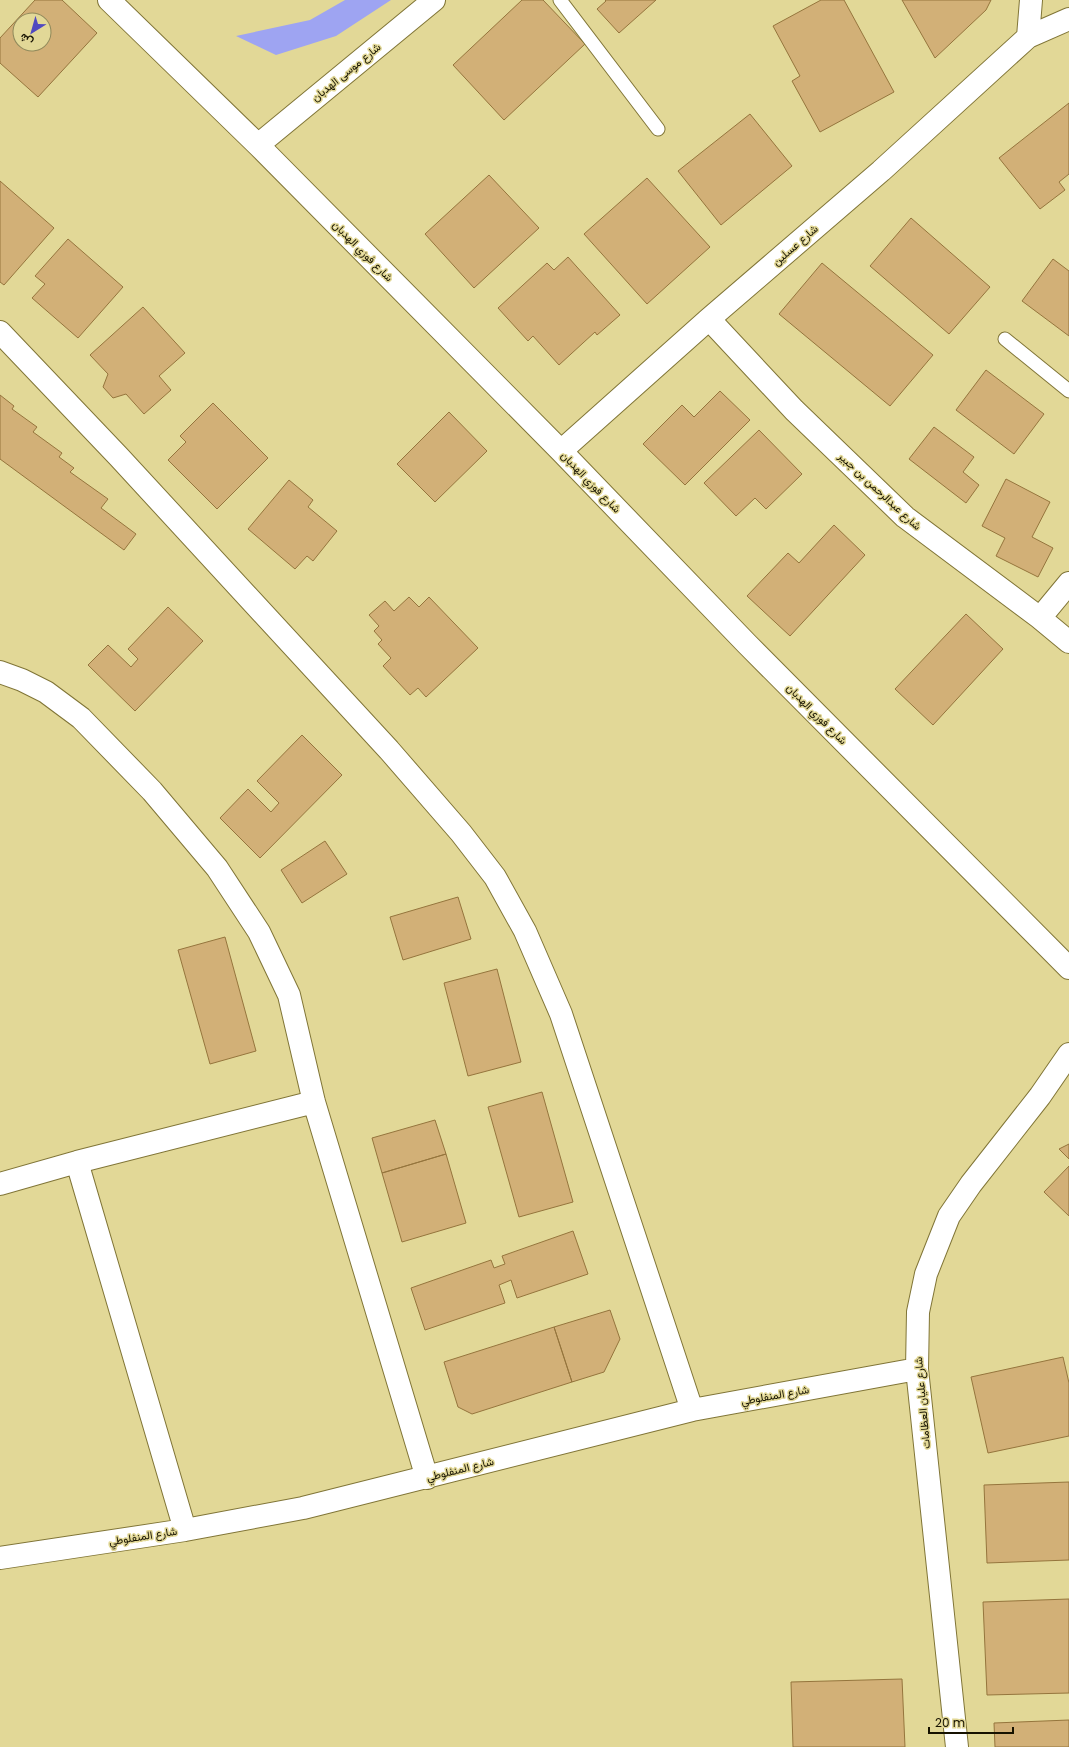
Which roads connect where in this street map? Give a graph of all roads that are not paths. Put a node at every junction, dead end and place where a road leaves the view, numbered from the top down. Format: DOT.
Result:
graph roads {
  1 [pos="109,0"];
  2 [pos="434,0"];
  3 [pos="560,0"];
  4 [pos="1032,0"];
  5 [pos="1069,19"];
  6 [pos="1028,37"];
  7 [pos="658,129"];
  8 [pos="258,145"];
  9 [pos="709,318"];
  10 [pos="0,332"];
  11 [pos="1005,339"];
  12 [pos="1069,391"];
  13 [pos="561,451"];
  14 [pos="1069,583"];
  15 [pos="1040,618"];
  16 [pos="1069,642"];
  17 [pos="0,672"];
  18 [pos="1069,968"];
  19 [pos="1069,1054"];
  20 [pos="314,1102"];
  21 [pos="77,1162"];
  22 [pos="0,1184"];
  23 [pos="917,1369"];
  24 [pos="692,1410"];
  25 [pos="427,1478"];
  26 [pos="185,1530"];
  27 [pos="0,1558"];
  28 [pos="957,1747"];
  1 -- 8 [label="street, شارع فوزي الهدبان"];
  2 -- 8 [label="street, شارع موسى الهدبان"];
  3 -- 7 [label="lane"];
  4 -- 6 [label="street"];
  5 -- 6 [label="street, شارع عسلين"];
  6 -- 9 [label="street, شارع عسلين"];
  8 -- 13 [label="street, شارع فوزي الهدبان"];
  9 -- 13 [label="street, شارع عسلين"];
  9 -- 15 [label="street, شارع عبدالرحمن بن جبير"];
  10 -- 24 [label="street"];
  11 -- 12 [label="lane"];
  13 -- 18 [label="street, شارع فوزي الهدبان"];
  14 -- 15 [label="street"];
  15 -- 16 [label="street, شارع عبدالرحمن بن جبير"];
  17 -- 20 [label="street"];
  19 -- 23 [label="street, شارع عليان العظامات"];
  20 -- 21 [label="street"];
  20 -- 25 [label="street"];
  21 -- 22 [label="street"];
  21 -- 26 [label="street"];
  23 -- 24 [label="street, شارع المنفلوطي"];
  23 -- 28 [label="street, شارع عليان العظامات"];
  24 -- 25 [label="street, شارع المنفلوطي"];
  25 -- 26 [label="street, شارع المنفلوطي"];
  26 -- 27 [label="street, شارع المنفلوطي"];
}
